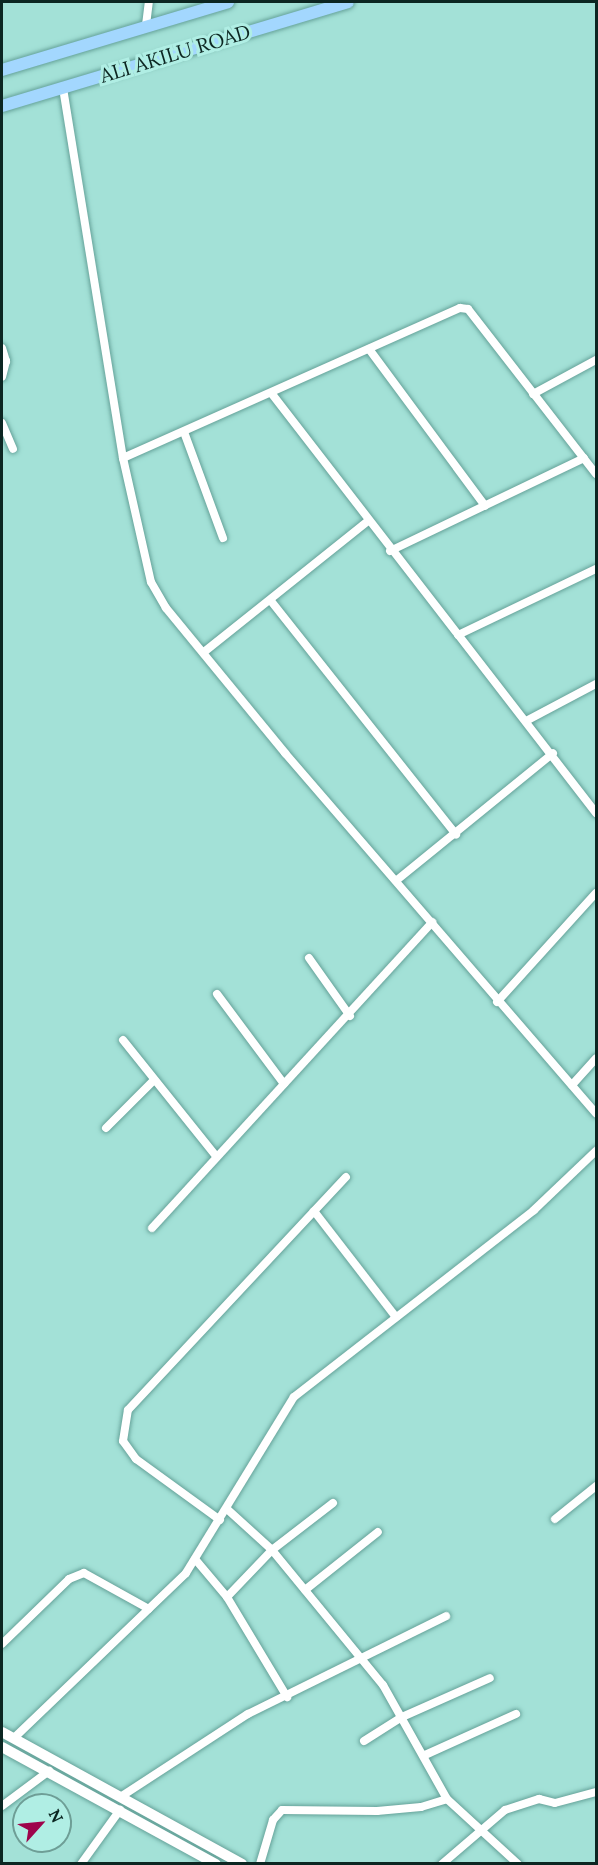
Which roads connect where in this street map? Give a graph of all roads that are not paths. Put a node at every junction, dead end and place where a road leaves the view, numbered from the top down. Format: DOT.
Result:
graph roads {
  1 [pos="149,2"];
  2 [pos="228,2"];
  3 [pos="348,2"];
  4 [pos="331,4"];
  5 [pos="146,25"];
  6 [pos="2,70"];
  7 [pos="63,88"];
  8 [pos="2,106"];
  9 [pos="2,348"];
  10 [pos="369,349"];
  11 [pos="597,360"];
  12 [pos="2,377"];
  13 [pos="272,394"];
  14 [pos="533,394"];
  15 [pos="2,423"];
  16 [pos="184,432"];
  17 [pos="13,449"];
  18 [pos="123,458"];
  19 [pos="584,458"];
  20 [pos="597,474"];
  21 [pos="484,506"];
  22 [pos="368,521"];
  23 [pos="223,538"];
  24 [pos="390,551"];
  25 [pos="597,569"];
  26 [pos="271,602"];
  27 [pos="458,635"];
  28 [pos="204,652"];
  29 [pos="597,684"];
  30 [pos="526,721"];
  31 [pos="553,753"];
  32 [pos="597,813"];
  33 [pos="456,834"];
  34 [pos="397,880"];
  35 [pos="597,892"];
  36 [pos="432,922"];
  37 [pos="309,958"];
  38 [pos="217,994"];
  39 [pos="497,1002"];
  40 [pos="350,1016"];
  41 [pos="123,1040"];
  42 [pos="597,1058"];
  43 [pos="153,1081"];
  44 [pos="284,1084"];
  45 [pos="572,1085"];
  46 [pos="597,1113"];
  47 [pos="106,1128"];
  48 [pos="597,1151"];
  49 [pos="216,1156"];
  50 [pos="346,1177"];
  51 [pos="314,1211"];
  52 [pos="152,1228"];
  53 [pos="396,1317"];
  54 [pos="597,1486"];
  55 [pos="333,1503"];
  56 [pos="227,1509"];
  57 [pos="555,1519"];
  58 [pos="220,1520"];
  59 [pos="378,1532"];
  60 [pos="272,1550"];
  61 [pos="195,1559"];
  62 [pos="305,1590"];
  63 [pos="227,1597"];
  64 [pos="149,1609"];
  65 [pos="446,1616"];
  66 [pos="2,1644"];
  67 [pos="360,1656"];
  68 [pos="490,1678"];
  69 [pos="287,1696"];
  70 [pos="516,1714"];
  71 [pos="402,1718"];
  72 [pos="2,1731"];
  73 [pos="14,1738"];
  74 [pos="364,1741"];
  75 [pos="2,1748"];
  76 [pos="425,1755"];
  77 [pos="49,1771"];
  78 [pos="597,1792"];
  79 [pos="122,1796"];
  80 [pos="447,1799"];
  81 [pos="2,1806"];
  82 [pos="120,1810"];
  83 [pos="185,1832"];
  84 [pos="480,1833"];
  85 [pos="178,1842"];
  86 [pos="81,1863"];
  87 [pos="212,1863"];
  88 [pos="242,1863"];
  89 [pos="260,1863"];
  90 [pos="442,1863"];
  91 [pos="518,1863"];
  1 -- 5 [label="street"];
  2 -- 5 [label="main road, ALI AKILU ROAD"];
  3 -- 4 [label="main road, ALI AKILU ROAD"];
  4 -- 7 [label="main road, ALI AKILU ROAD"];
  5 -- 6 [label="main road, ALI AKILU ROAD"];
  7 -- 8 [label="main road, ALI AKILU ROAD"];
  7 -- 18 [label="street"];
  9 -- 12 [label="street"];
  10 -- 13 [label="street"];
  10 -- 14 [label="street"];
  10 -- 21 [label="street"];
  11 -- 14 [label="street"];
  13 -- 16 [label="street"];
  13 -- 22 [label="street"];
  14 -- 19 [label="street"];
  15 -- 17 [label="street"];
  16 -- 18 [label="street"];
  16 -- 23 [label="street"];
  18 -- 28 [label="street"];
  19 -- 20 [label="street"];
  19 -- 21 [label="street"];
  21 -- 24 [label="street"];
  22 -- 24 [label="street"];
  22 -- 26 [label="street"];
  24 -- 27 [label="street"];
  25 -- 27 [label="street"];
  26 -- 28 [label="street"];
  26 -- 33 [label="street"];
  27 -- 30 [label="street"];
  28 -- 34 [label="street"];
  29 -- 30 [label="street"];
  30 -- 31 [label="street"];
  31 -- 32 [label="street"];
  31 -- 33 [label="street"];
  33 -- 34 [label="street"];
  34 -- 36 [label="street"];
  35 -- 39 [label="street"];
  36 -- 39 [label="street"];
  36 -- 40 [label="street"];
  37 -- 40 [label="street"];
  38 -- 44 [label="street"];
  39 -- 45 [label="street"];
  40 -- 44 [label="street"];
  41 -- 43 [label="street"];
  42 -- 45 [label="street"];
  43 -- 47 [label="street"];
  43 -- 49 [label="street"];
  44 -- 49 [label="street"];
  45 -- 46 [label="street"];
  48 -- 53 [label="street"];
  49 -- 52 [label="street"];
  50 -- 51 [label="street"];
  51 -- 53 [label="street"];
  51 -- 58 [label="street"];
  53 -- 56 [label="street"];
  54 -- 57 [label="street"];
  55 -- 60 [label="street"];
  56 -- 58 [label="street"];
  56 -- 60 [label="street"];
  58 -- 61 [label="street"];
  59 -- 62 [label="street"];
  60 -- 62 [label="street"];
  60 -- 63 [label="street"];
  61 -- 63 [label="street"];
  61 -- 64 [label="street"];
  62 -- 67 [label="street"];
  63 -- 69 [label="street"];
  64 -- 66 [label="street"];
  64 -- 73 [label="street"];
  65 -- 67 [label="street"];
  67 -- 69 [label="street"];
  67 -- 71 [label="street"];
  68 -- 71 [label="street"];
  69 -- 79 [label="street"];
  70 -- 76 [label="street"];
  71 -- 74 [label="street"];
  71 -- 76 [label="street"];
  72 -- 73 [label="street"];
  73 -- 79 [label="street"];
  75 -- 77 [label="street"];
  76 -- 80 [label="street"];
  77 -- 81 [label="street"];
  77 -- 82 [label="street"];
  78 -- 84 [label="street"];
  79 -- 83 [label="street"];
  80 -- 84 [label="street"];
  80 -- 89 [label="street"];
  82 -- 85 [label="street"];
  82 -- 86 [label="street"];
  83 -- 85 [label="street"];
  83 -- 88 [label="street"];
  84 -- 90 [label="street"];
  84 -- 91 [label="street"];
  85 -- 87 [label="street"];
}
